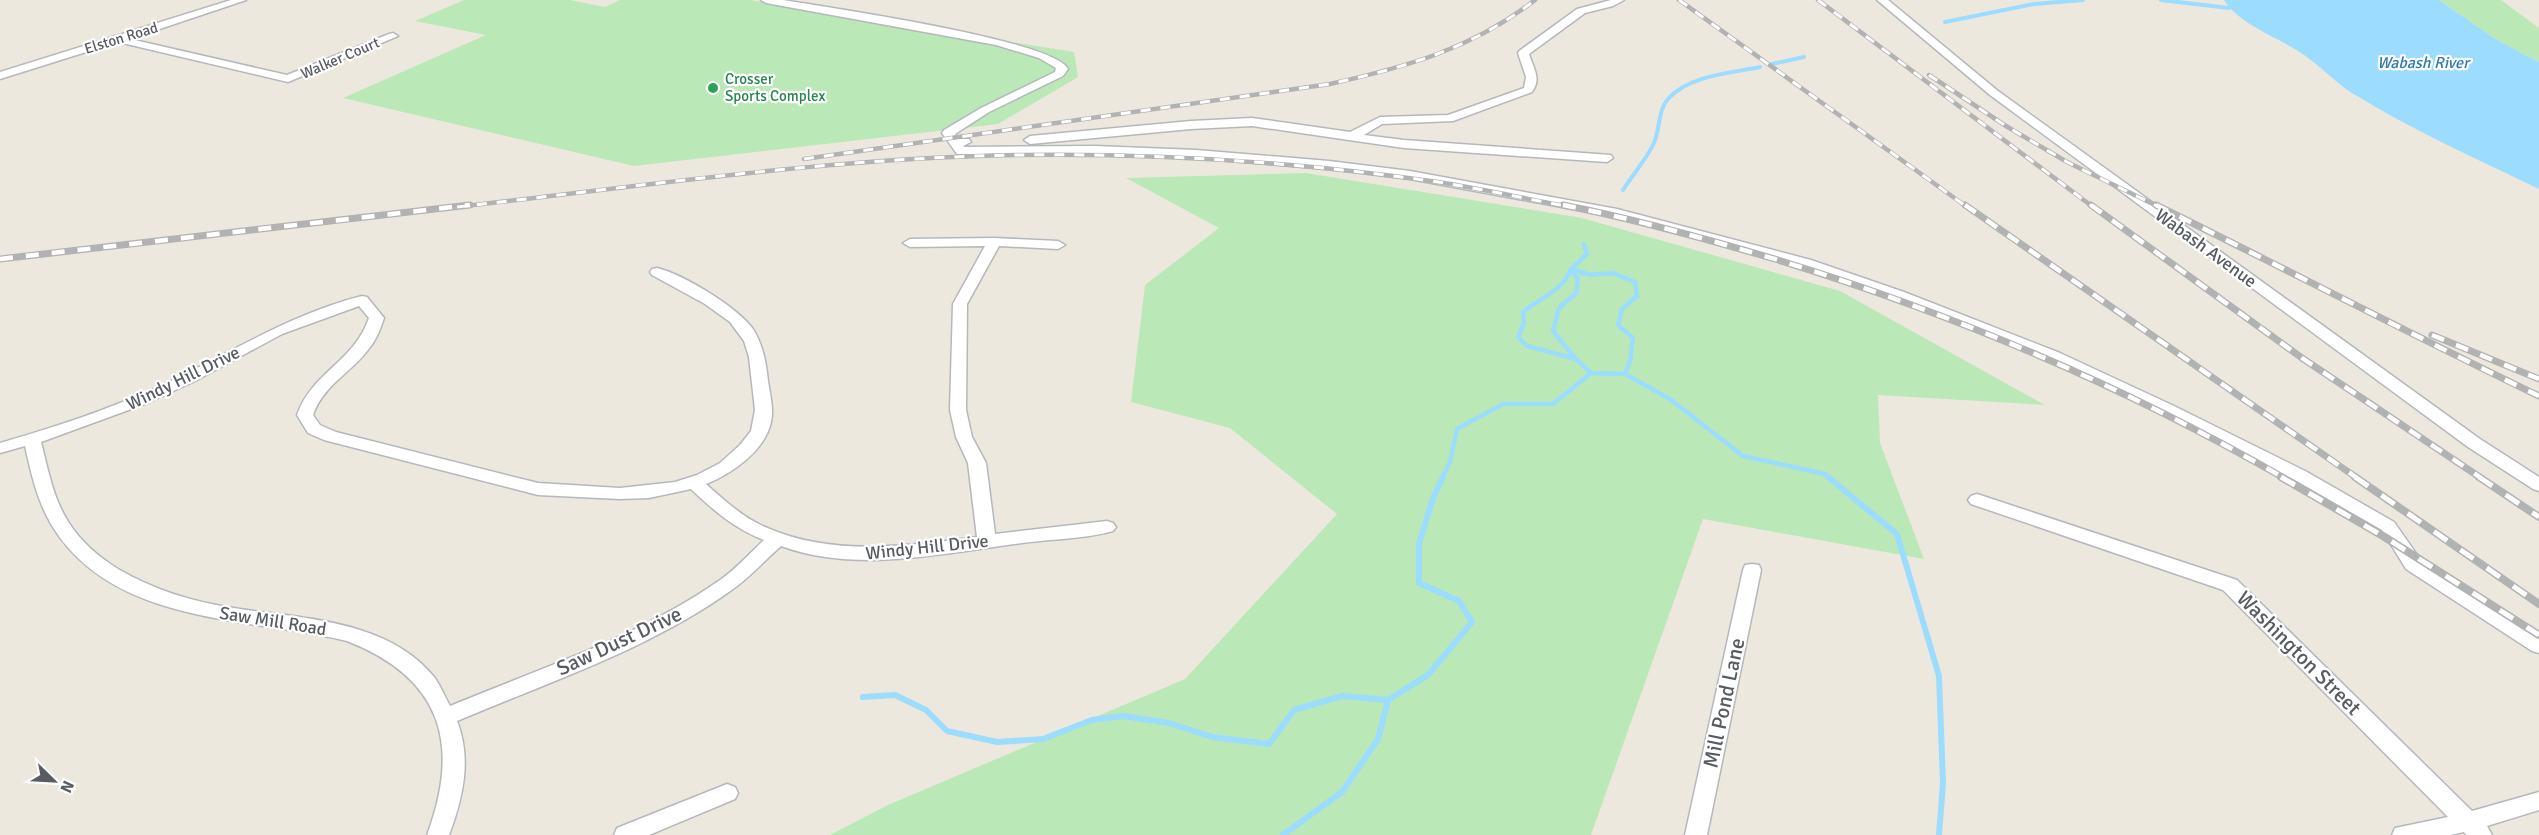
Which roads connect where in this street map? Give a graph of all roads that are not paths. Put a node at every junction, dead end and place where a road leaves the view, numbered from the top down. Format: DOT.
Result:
graph roads {
  1 [pos="241,0"];
  2 [pos="766,0"];
  3 [pos="1618,0"];
  4 [pos="1882,0"];
  5 [pos="393,36"];
  6 [pos="118,39"];
  7 [pos="0,76"];
  8 [pos="1352,136"];
  9 [pos="956,143"];
  10 [pos="1607,158"];
  11 [pos="994,242"];
  12 [pos="910,243"];
  13 [pos="1058,245"];
  14 [pos="657,272"];
  15 [pos="32,439"];
  16 [pos="0,448"];
  17 [pos="695,483"];
  18 [pos="2539,485"];
  19 [pos="1977,500"];
  20 [pos="1107,527"];
  21 [pos="777,539"];
  22 [pos="987,542"];
  23 [pos="1752,570"];
  24 [pos="2539,646"];
  25 [pos="446,717"];
  26 [pos="727,793"];
  27 [pos="2539,801"];
  28 [pos="2475,828"];
  29 [pos="438,835"];
  30 [pos="625,835"];
  31 [pos="1696,835"];
  32 [pos="2403,835"];
  1 -- 6 [label="street, Elston Road"];
  2 -- 9 [label="street"];
  3 -- 8 [label="street"];
  4 -- 18 [label="street, Wabash Avenue"];
  5 -- 6 [label="street, Walker Court"];
  6 -- 7 [label="street, Elston Road"];
  8 -- 9 [label="street"];
  8 -- 10 [label="street"];
  9 -- 24 [label="street"];
  11 -- 12 [label="street"];
  11 -- 13 [label="street"];
  11 -- 22 [label="street"];
  14 -- 17 [label="street"];
  15 -- 16 [label="street, Windy Hill Drive"];
  15 -- 17 [label="street, Windy Hill Drive"];
  15 -- 25 [label="street, Saw Mill Road"];
  17 -- 21 [label="street, Windy Hill Drive"];
  19 -- 28 [label="street, Washington Street"];
  20 -- 22 [label="street, Windy Hill Drive"];
  21 -- 22 [label="street, Windy Hill Drive"];
  21 -- 25 [label="street, Saw Dust Drive"];
  23 -- 31 [label="street, Mill Pond Lane"];
  25 -- 29 [label="street, Saw Mill Road"];
  26 -- 30 [label="street"];
  27 -- 28 [label="street"];
  28 -- 32 [label="street"];
}
